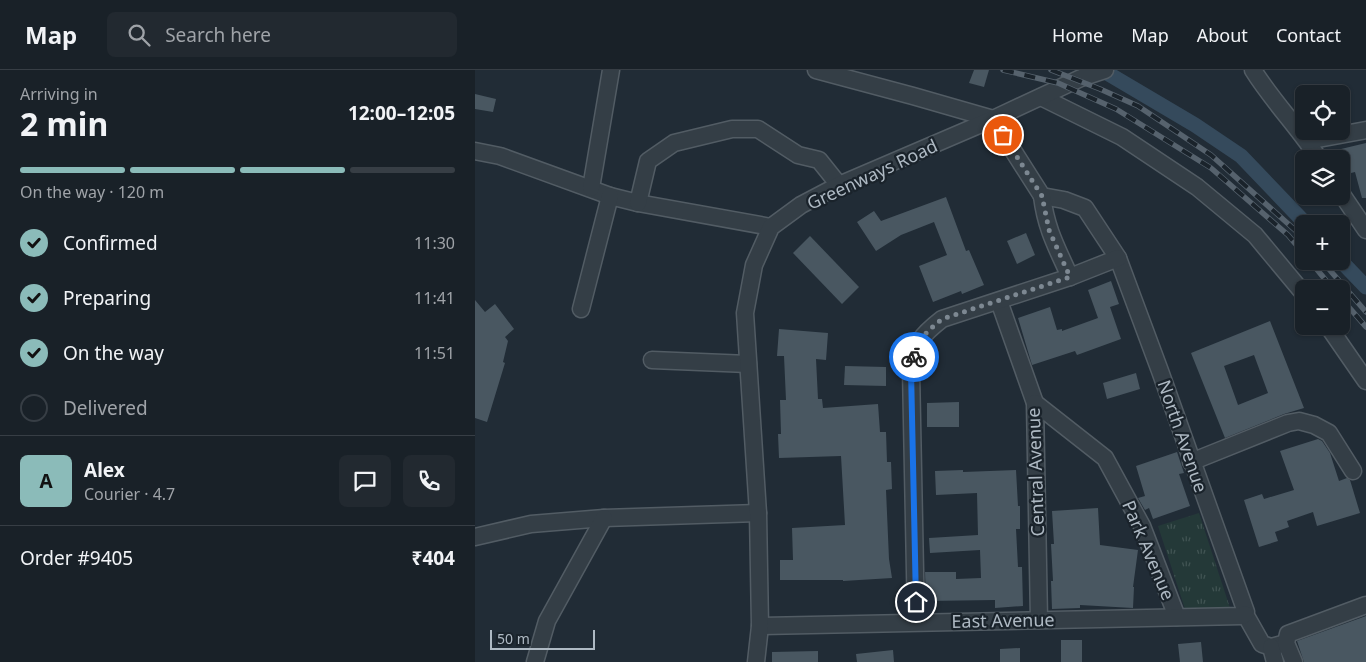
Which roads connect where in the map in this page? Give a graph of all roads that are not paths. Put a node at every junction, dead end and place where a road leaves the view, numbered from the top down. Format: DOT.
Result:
graph roads {
  1 [pos="611,70"];
  2 [pos="815,70"];
  3 [pos="1105,70"];
  4 [pos="1253,70"];
  5 [pos="1041,97"];
  6 [pos="993,120"];
  7 [pos="1366,130"];
  8 [pos="1307,141"];
  9 [pos="1313,150"];
  10 [pos="475,151"];
  11 [pos="839,185"];
  12 [pos="591,188"];
  13 [pos="610,196"];
  14 [pos="1042,196"];
  15 [pos="639,203"];
  16 [pos="1350,205"];
  17 [pos="771,227"];
  18 [pos="1366,230"];
  19 [pos="1118,258"];
  20 [pos="1070,277"];
  21 [pos="1295,283"];
  22 [pos="999,301"];
  23 [pos="581,309"];
  24 [pos="1334,335"];
  25 [pos="652,360"];
  26 [pos="748,364"];
  27 [pos="1366,381"];
  28 [pos="1035,403"];
  29 [pos="1191,462"];
  30 [pos="1353,471"];
  31 [pos="758,513"];
  32 [pos="603,518"];
  33 [pos="475,537"];
  34 [pos="1366,605"];
  35 [pos="1245,614"];
  36 [pos="1177,616"];
  37 [pos="1039,620"];
  38 [pos="916,622"];
  39 [pos="760,626"];
  40 [pos="1278,651"];
  41 [pos="535,662"];
  42 [pos="756,662"];
  43 [pos="1294,662"];
  1 -- 12 [label="street"];
  2 -- 6 [label="street"];
  3 -- 5 [label="street, Greenways Road"];
  4 -- 8 [label="street"];
  5 -- 6 [label="street, Greenways Road"];
  5 -- 21 [label="street"];
  6 -- 11 [label="street, Greenways Road"];
  6 -- 14 [label="street"];
  7 -- 8 [label="street"];
  8 -- 9 [label="street"];
  10 -- 12 [label="street"];
  11 -- 15 [label="street"];
  11 -- 17 [label="street, Greenways Road"];
  12 -- 13 [label="street"];
  13 -- 15 [label="street"];
  13 -- 23 [label="street"];
  14 -- 19 [label="street, North Avenue"];
  14 -- 20 [label="street"];
  15 -- 17 [label="street"];
  16 -- 18 [label="street"];
  17 -- 26 [label="street, Greenways Road"];
  19 -- 20 [label="street"];
  19 -- 29 [label="street, North Avenue"];
  20 -- 22 [label="street"];
  22 -- 28 [label="street, Central Avenue"];
  22 -- 38 [label="street"];
  24 -- 27 [label="street"];
  25 -- 26 [label="street"];
  26 -- 31 [label="street, Greenways Road"];
  28 -- 36 [label="street, Park Avenue"];
  28 -- 37 [label="street, Central Avenue"];
  29 -- 30 [label="street"];
  29 -- 35 [label="street, North Avenue"];
  31 -- 32 [label="street"];
  31 -- 39 [label="street, Greenways Road"];
  32 -- 33 [label="street"];
  32 -- 41 [label="street"];
  34 -- 40 [label="street"];
  35 -- 36 [label="street, East Avenue"];
  35 -- 40 [label="street, North Avenue"];
  36 -- 37 [label="street, East Avenue"];
  37 -- 38 [label="street, East Avenue"];
  38 -- 39 [label="street, East Avenue"];
  39 -- 42 [label="street, Greenways Road"];
  40 -- 43 [label="street"];
}
